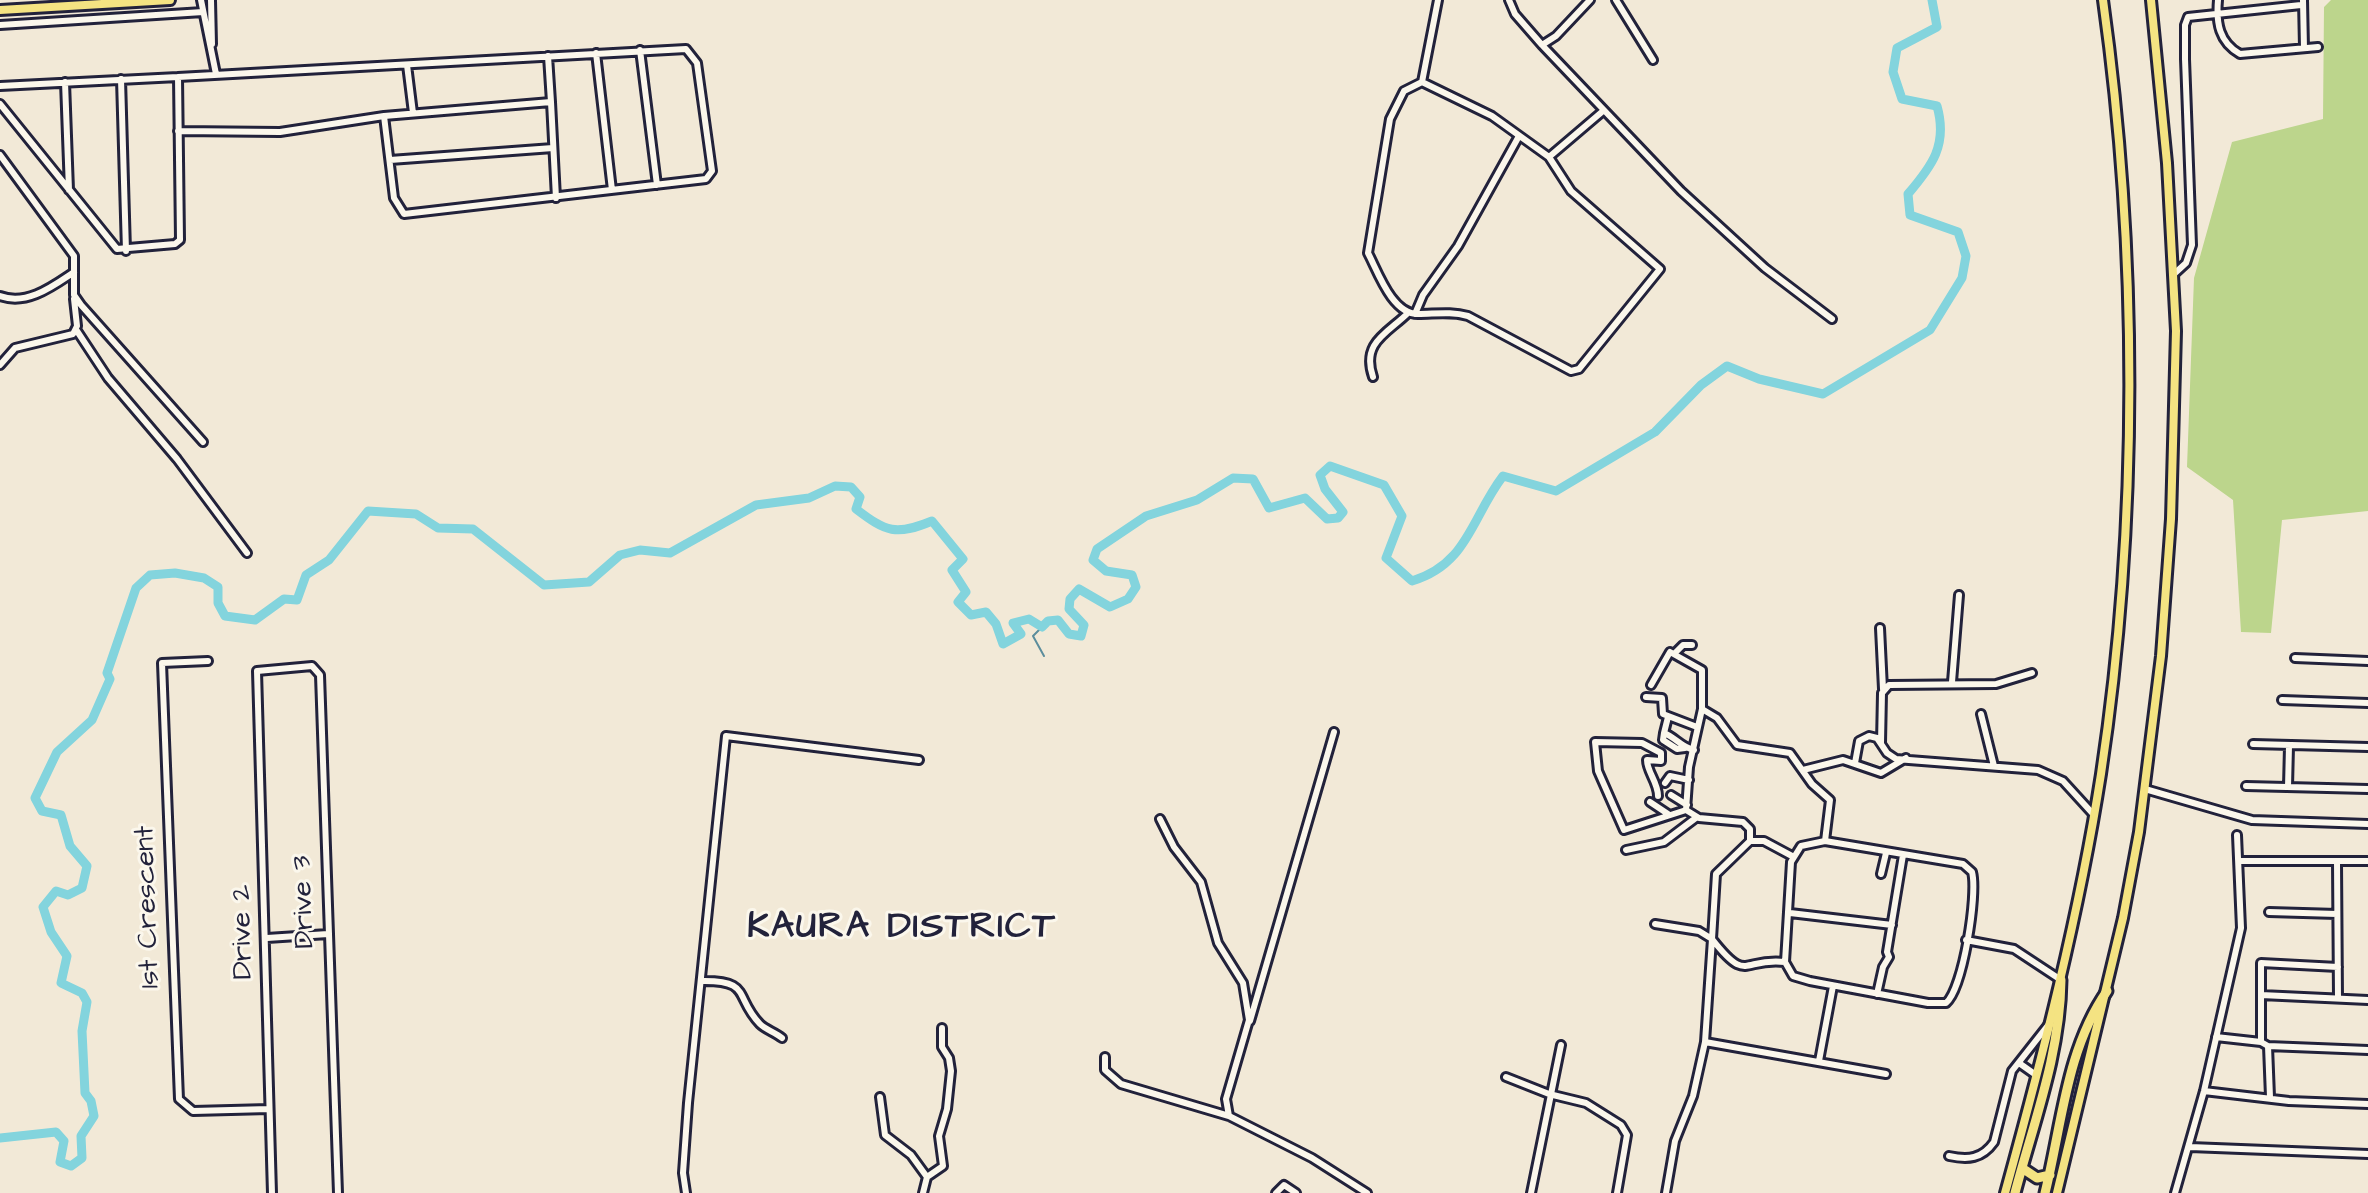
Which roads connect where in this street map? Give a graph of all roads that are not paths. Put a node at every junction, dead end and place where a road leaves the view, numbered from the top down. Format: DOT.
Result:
graph roads {
  1 [pos="170,0"];
  2 [pos="201,0"];
  3 [pos="211,0"];
  4 [pos="1438,0"];
  5 [pos="1509,0"];
  6 [pos="1590,0"];
  7 [pos="1616,0"];
  8 [pos="2103,0"];
  9 [pos="2154,0"];
  10 [pos="2218,0"];
  11 [pos="2260,0"];
  12 [pos="2302,2"];
  13 [pos="2260,9"];
  14 [pos="0,10"];
  15 [pos="203,12"];
  16 [pos="2217,12"];
  17 [pos="0,25"];
  18 [pos="212,44"];
  19 [pos="1542,45"];
  20 [pos="2318,47"];
  21 [pos="2304,48"];
  22 [pos="640,50"];
  23 [pos="596,53"];
  24 [pos="548,56"];
  25 [pos="1653,60"];
  26 [pos="407,65"];
  27 [pos="216,74"];
  28 [pos="178,77"];
  29 [pos="121,79"];
  30 [pos="65,82"];
  31 [pos="1422,82"];
  32 [pos="0,86"];
  33 [pos="551,102"];
  34 [pos="0,104"];
  35 [pos="1603,111"];
  36 [pos="413,113"];
  37 [pos="384,116"];
  38 [pos="178,131"];
  39 [pos="1519,136"];
  40 [pos="553,148"];
  41 [pos="0,155"];
  42 [pos="1549,157"];
  43 [pos="390,160"];
  44 [pos="657,185"];
  45 [pos="69,190"];
  46 [pos="612,190"];
  47 [pos="556,198"];
  48 [pos="126,251"];
  49 [pos="74,272"];
  50 [pos="2174,274"];
  51 [pos="74,295"];
  52 [pos="0,296"];
  53 [pos="1412,314"];
  54 [pos="1832,319"];
  55 [pos="77,331"];
  56 [pos="0,365"];
  57 [pos="1373,377"];
  58 [pos="203,442"];
  59 [pos="247,553"];
  60 [pos="1959,595"];
  61 [pos="1880,628"];
  62 [pos="1670,643"];
  63 [pos="1692,645"];
  64 [pos="1672,653"];
  65 [pos="2295,658"];
  66 [pos="208,661"];
  67 [pos="2368,661"];
  68 [pos="258,670"];
  69 [pos="2032,673"];
  70 [pos="1952,682"];
  71 [pos="1651,685"];
  72 [pos="1883,689"];
  73 [pos="1646,697"];
  74 [pos="2282,700"];
  75 [pos="2368,703"];
  76 [pos="1702,709"];
  77 [pos="1981,714"];
  78 [pos="1668,717"];
  79 [pos="1697,727"];
  80 [pos="1334,732"];
  81 [pos="1881,743"];
  82 [pos="2253,744"];
  83 [pos="2289,746"];
  84 [pos="2368,747"];
  85 [pos="1694,750"];
  86 [pos="1906,758"];
  87 [pos="919,760"];
  88 [pos="1855,763"];
  89 [pos="1994,766"];
  90 [pos="1803,770"];
  91 [pos="1689,780"];
  92 [pos="1665,783"];
  93 [pos="2246,786"];
  94 [pos="2288,787"];
  95 [pos="2145,789"];
  96 [pos="2368,789"];
  97 [pos="1671,795"];
  98 [pos="1658,796"];
  99 [pos="1650,802"];
  100 [pos="1687,808"];
  101 [pos="1668,814"];
  102 [pos="2094,815"];
  103 [pos="1697,817"];
  104 [pos="1160,819"];
  105 [pos="2368,824"];
  106 [pos="2237,835"];
  107 [pos="1750,841"];
  108 [pos="1825,841"];
  109 [pos="1626,850"];
  110 [pos="1886,853"];
  111 [pos="1903,855"];
  112 [pos="1792,856"];
  113 [pos="2241,861"];
  114 [pos="2368,861"];
  115 [pos="2337,862"];
  116 [pos="1881,874"];
  117 [pos="2269,912"];
  118 [pos="1790,913"];
  119 [pos="2337,914"];
  120 [pos="1655,924"];
  121 [pos="1892,925"];
  122 [pos="328,934"];
  123 [pos="267,938"];
  124 [pos="1712,939"];
  125 [pos="1966,940"];
  126 [pos="1785,962"];
  127 [pos="2338,967"];
  128 [pos="2061,980"];
  129 [pos="701,981"];
  130 [pos="1833,986"];
  131 [pos="2107,991"];
  132 [pos="1877,994"];
  133 [pos="2261,995"];
  134 [pos="2338,998"];
  135 [pos="2368,1000"];
  136 [pos="2049,1024"];
  137 [pos="942,1028"];
  138 [pos="1248,1028"];
  139 [pos="2216,1037"];
  140 [pos="782,1038"];
  141 [pos="1705,1042"];
  142 [pos="2264,1044"];
  143 [pos="1561,1045"];
  144 [pos="2368,1050"];
  145 [pos="1105,1057"];
  146 [pos="1819,1061"];
  147 [pos="2019,1063"];
  148 [pos="1886,1074"];
  149 [pos="2036,1075"];
  150 [pos="1506,1077"];
  151 [pos="2204,1091"];
  152 [pos="1549,1094"];
  153 [pos="880,1097"];
  154 [pos="2270,1097"];
  155 [pos="2368,1104"];
  156 [pos="269,1109"];
  157 [pos="1229,1116"];
  158 [pos="2190,1147"];
  159 [pos="2368,1154"];
  160 [pos="1949,1156"];
  161 [pos="2022,1168"];
  162 [pos="2050,1175"];
  163 [pos="927,1177"];
  164 [pos="272,1193"];
  165 [pos="338,1193"];
  166 [pos="686,1193"];
  167 [pos="923,1193"];
  168 [pos="1276,1193"];
  169 [pos="1296,1193"];
  170 [pos="1367,1193"];
  171 [pos="1531,1193"];
  172 [pos="1617,1193"];
  173 [pos="1666,1193"];
  174 [pos="2005,1193"];
  175 [pos="2015,1193"];
  176 [pos="2045,1193"];
  177 [pos="2057,1193"];
  178 [pos="2175,1193"];
  1 -- 14 [label="main road"];
  2 -- 15 [label="street"];
  3 -- 18 [label="street"];
  4 -- 31 [label="street"];
  5 -- 19 [label="street"];
  6 -- 19 [label="street"];
  7 -- 25 [label="street"];
  8 -- 102 [label="main road"];
  9 -- 50 [label="main road"];
  10 -- 16 [label="street"];
  11 -- 13 [label="street"];
  12 -- 13 [label="street"];
  12 -- 21 [label="street"];
  13 -- 16 [label="street"];
  15 -- 17 [label="street"];
  15 -- 18 [label="street"];
  16 -- 21 [label="street"];
  16 -- 50 [label="street"];
  18 -- 27 [label="street"];
  19 -- 35 [label="street"];
  20 -- 21 [label="street"];
  22 -- 23 [label="street"];
  22 -- 44 [label="street"];
  22 -- 44 [label="street"];
  23 -- 24 [label="street"];
  23 -- 46 [label="street"];
  24 -- 26 [label="street"];
  24 -- 33 [label="street"];
  26 -- 27 [label="street"];
  26 -- 36 [label="street"];
  27 -- 28 [label="street"];
  28 -- 29 [label="street"];
  28 -- 38 [label="street"];
  29 -- 30 [label="street"];
  29 -- 48 [label="street"];
  30 -- 32 [label="street"];
  30 -- 45 [label="street"];
  31 -- 39 [label="street"];
  31 -- 53 [label="street"];
  33 -- 36 [label="street"];
  33 -- 40 [label="street"];
  34 -- 45 [label="street"];
  35 -- 42 [label="street"];
  35 -- 54 [label="street"];
  36 -- 37 [label="street"];
  37 -- 38 [label="street"];
  37 -- 43 [label="street"];
  38 -- 48 [label="street"];
  39 -- 42 [label="street"];
  39 -- 53 [label="street"];
  40 -- 43 [label="street"];
  40 -- 47 [label="street"];
  41 -- 49 [label="street"];
  42 -- 53 [label="street"];
  43 -- 47 [label="street"];
  44 -- 46 [label="street"];
  45 -- 48 [label="street"];
  46 -- 47 [label="street"];
  49 -- 51 [label="street"];
  49 -- 52 [label="street"];
  50 -- 95 [label="main road"];
  51 -- 55 [label="street"];
  51 -- 58 [label="street"];
  53 -- 57 [label="street"];
  55 -- 56 [label="street"];
  55 -- 59 [label="street"];
  60 -- 70 [label="street"];
  61 -- 72 [label="street"];
  62 -- 64 [label="street"];
  63 -- 64 [label="street"];
  64 -- 71 [label="street"];
  64 -- 76 [label="street"];
  65 -- 67 [label="street"];
  66 -- 156 [label="street, 1st Crescent"];
  68 -- 122 [label="street, Drive 3"];
  68 -- 123 [label="street, Drive 2"];
  69 -- 70 [label="street"];
  70 -- 72 [label="street"];
  72 -- 81 [label="street"];
  73 -- 78 [label="street"];
  74 -- 75 [label="street"];
  76 -- 79 [label="street"];
  76 -- 90 [label="street"];
  77 -- 89 [label="street"];
  78 -- 79 [label="street"];
  78 -- 85 [label="street"];
  79 -- 85 [label="street"];
  80 -- 138 [label="street"];
  81 -- 86 [label="street"];
  81 -- 88 [label="street"];
  82 -- 83 [label="street"];
  83 -- 84 [label="street"];
  83 -- 94 [label="street"];
  85 -- 91 [label="street"];
  86 -- 88 [label="street"];
  86 -- 89 [label="street"];
  87 -- 129 [label="street"];
  88 -- 90 [label="street"];
  89 -- 102 [label="street"];
  90 -- 108 [label="street"];
  91 -- 92 [label="street"];
  91 -- 100 [label="street"];
  93 -- 94 [label="street"];
  94 -- 96 [label="street"];
  95 -- 105 [label="street"];
  95 -- 131 [label="main road"];
  97 -- 100 [label="street"];
  98 -- 101 [label="street"];
  99 -- 101 [label="street"];
  100 -- 101 [label="street"];
  100 -- 103 [label="street"];
  102 -- 128 [label="main road"];
  103 -- 107 [label="street"];
  103 -- 109 [label="street"];
  104 -- 138 [label="street"];
  106 -- 113 [label="street"];
  107 -- 112 [label="street"];
  107 -- 124 [label="street"];
  108 -- 110 [label="street"];
  108 -- 112 [label="street"];
  110 -- 111 [label="street"];
  110 -- 116 [label="street"];
  111 -- 121 [label="street"];
  111 -- 125 [label="street"];
  112 -- 118 [label="street"];
  113 -- 115 [label="street"];
  113 -- 139 [label="street"];
  114 -- 115 [label="street"];
  115 -- 119 [label="street"];
  117 -- 119 [label="street"];
  118 -- 121 [label="street"];
  118 -- 126 [label="street"];
  119 -- 127 [label="street"];
  120 -- 124 [label="street"];
  121 -- 132 [label="street"];
  122 -- 123 [label="street"];
  122 -- 165 [label="street, Drive 3"];
  123 -- 156 [label="street, Drive 2"];
  124 -- 126 [label="street"];
  124 -- 141 [label="street"];
  125 -- 128 [label="street"];
  125 -- 132 [label="street"];
  126 -- 130 [label="street"];
  127 -- 133 [label="street"];
  127 -- 134 [label="street"];
  128 -- 136 [label="main road"];
  128 -- 161 [label="highway"];
  129 -- 140 [label="street"];
  129 -- 166 [label="street"];
  130 -- 132 [label="street"];
  130 -- 146 [label="street"];
  131 -- 162 [label="highway"];
  131 -- 177 [label="main road"];
  133 -- 134 [label="street"];
  133 -- 142 [label="street"];
  134 -- 135 [label="street"];
  136 -- 147 [label="street"];
  136 -- 149 [label="main road"];
  137 -- 163 [label="street"];
  138 -- 157 [label="street"];
  139 -- 142 [label="street"];
  139 -- 151 [label="street"];
  141 -- 146 [label="street"];
  141 -- 173 [label="street"];
  142 -- 144 [label="street"];
  142 -- 154 [label="street"];
  143 -- 152 [label="street"];
  145 -- 157 [label="street"];
  146 -- 148 [label="street"];
  147 -- 149 [label="street"];
  147 -- 160 [label="street"];
  149 -- 174 [label="main road"];
  150 -- 152 [label="street"];
  151 -- 154 [label="street"];
  151 -- 158 [label="street"];
  152 -- 171 [label="street"];
  152 -- 172 [label="street"];
  153 -- 163 [label="street"];
  154 -- 155 [label="street"];
  156 -- 164 [label="street, Drive 2"];
  157 -- 170 [label="street"];
  158 -- 159 [label="street"];
  158 -- 178 [label="street"];
  161 -- 162 [label="highway"];
  161 -- 175 [label="highway"];
  162 -- 176 [label="highway"];
  163 -- 167 [label="street"];
  168 -- 169 [label="street"];
}
